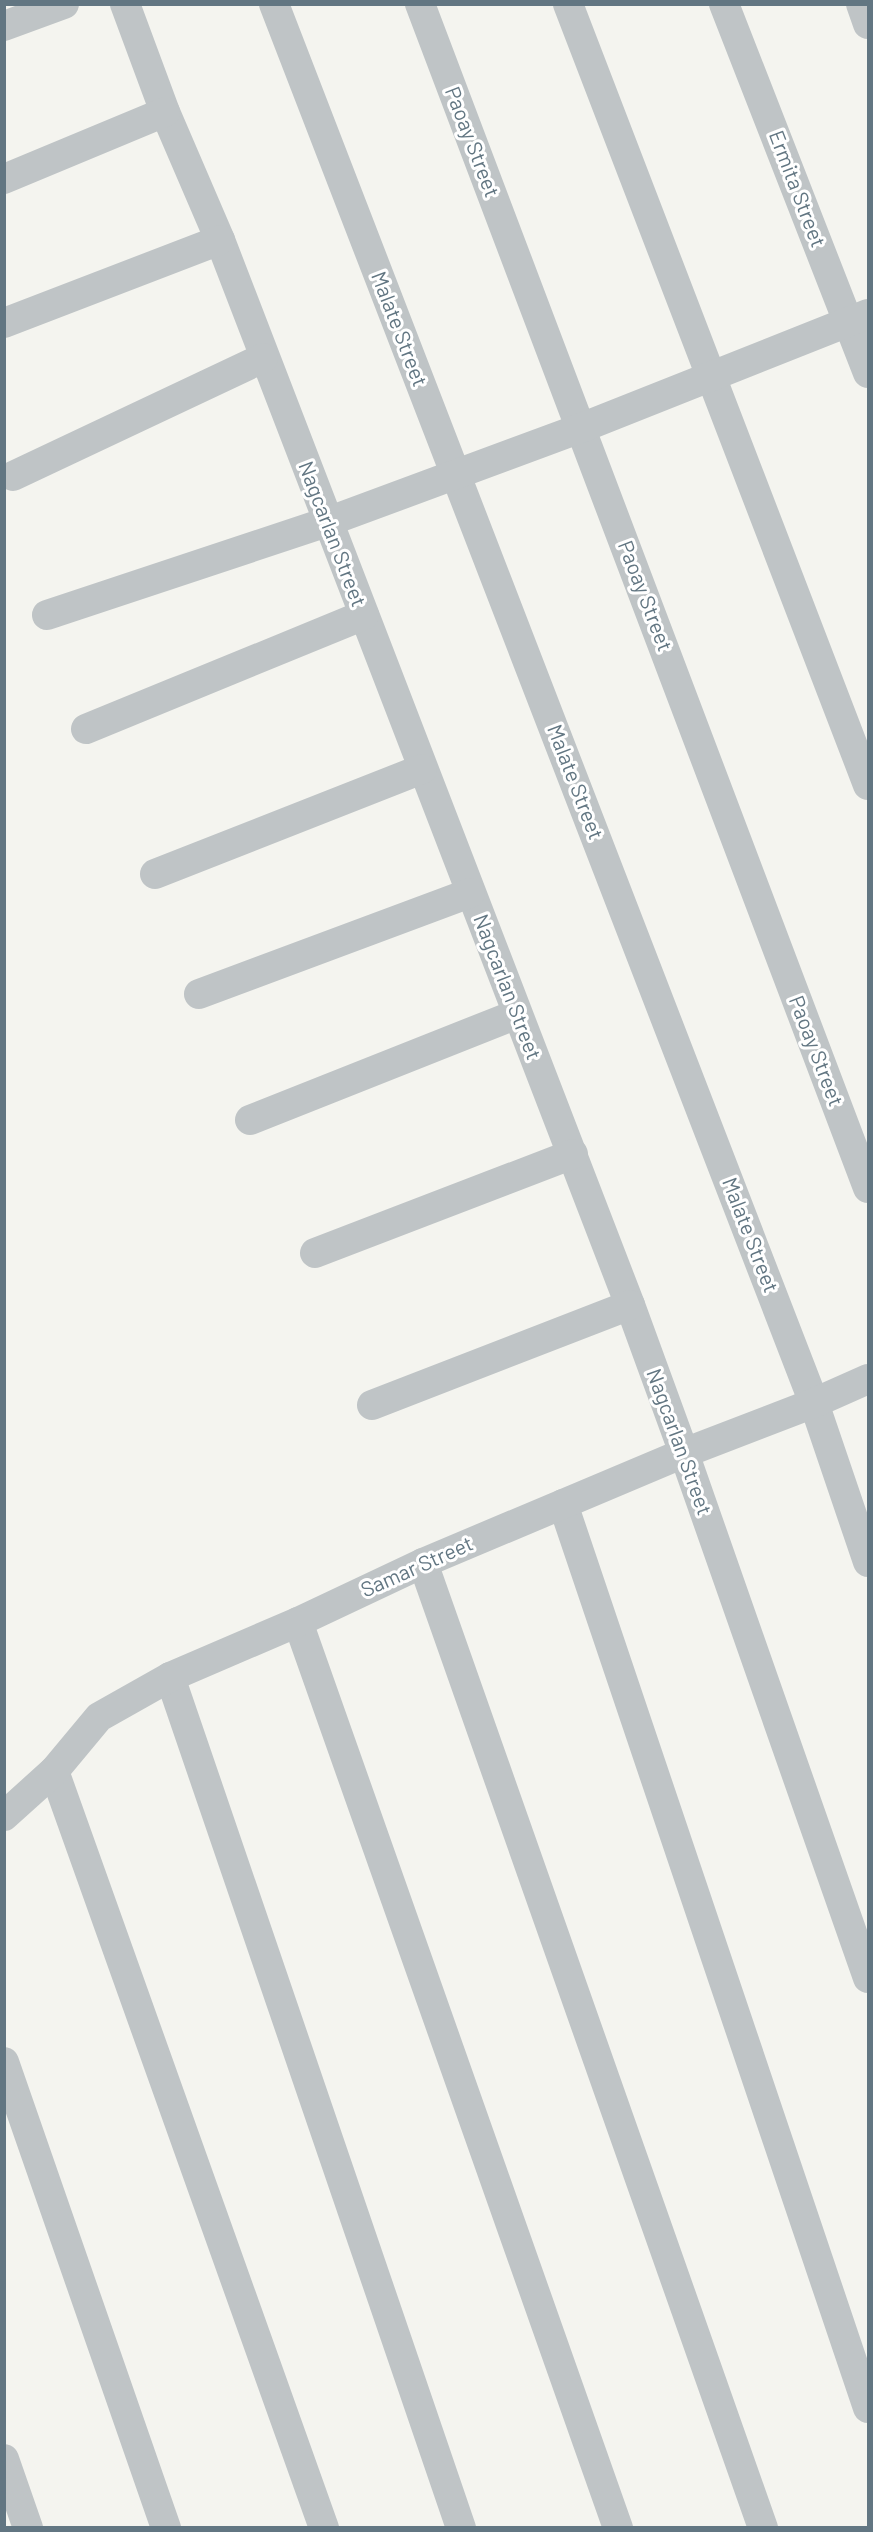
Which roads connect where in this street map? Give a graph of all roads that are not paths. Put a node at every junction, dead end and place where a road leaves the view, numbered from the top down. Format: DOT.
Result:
graph roads {
  1 [pos="64,4"];
  2 [pos="125,4"];
  3 [pos="274,4"];
  4 [pos="420,4"];
  5 [pos="568,4"];
  6 [pos="724,4"];
  7 [pos="861,4"];
  8 [pos="868,24"];
  9 [pos="4,26"];
  10 [pos="165,112"];
  11 [pos="4,179"];
  12 [pos="220,240"];
  13 [pos="859,318"];
  14 [pos="4,323"];
  15 [pos="264,358"];
  16 [pos="868,373"];
  17 [pos="712,377"];
  18 [pos="581,428"];
  19 [pos="456,475"];
  20 [pos="13,476"];
  21 [pos="327,522"];
  22 [pos="47,615"];
  23 [pos="364,615"];
  24 [pos="86,729"];
  25 [pos="422,769"];
  26 [pos="868,785"];
  27 [pos="155,874"];
  28 [pos="470,893"];
  29 [pos="199,994"];
  30 [pos="517,1014"];
  31 [pos="250,1120"];
  32 [pos="573,1154"];
  33 [pos="868,1188"];
  34 [pos="315,1253"];
  35 [pos="630,1305"];
  36 [pos="868,1378"];
  37 [pos="814,1403"];
  38 [pos="372,1405"];
  39 [pos="684,1454"];
  40 [pos="563,1504"];
  41 [pos="868,1562"];
  42 [pos="423,1563"];
  43 [pos="298,1623"];
  44 [pos="170,1677"];
  45 [pos="54,1771"];
  46 [pos="4,1816"];
  47 [pos="868,1978"];
  48 [pos="4,2062"];
  49 [pos="868,2408"];
  50 [pos="4,2459"];
  51 [pos="28,2528"];
  52 [pos="166,2528"];
  53 [pos="324,2528"];
  54 [pos="461,2528"];
  55 [pos="618,2528"];
  56 [pos="763,2528"];
  1 -- 9 [label="street"];
  2 -- 10 [label="street, Nagcarlan Street"];
  3 -- 19 [label="street, Malate Street"];
  4 -- 18 [label="street, Paoay Street"];
  5 -- 17 [label="street"];
  6 -- 13 [label="street, Ermita Street"];
  7 -- 8 [label="street"];
  10 -- 11 [label="street"];
  10 -- 12 [label="street, Nagcarlan Street"];
  12 -- 14 [label="street"];
  12 -- 15 [label="street, Nagcarlan Street"];
  13 -- 16 [label="street, Ermita Street"];
  13 -- 17 [label="street"];
  15 -- 20 [label="street"];
  15 -- 21 [label="street, Nagcarlan Street"];
  17 -- 18 [label="street"];
  17 -- 26 [label="street"];
  18 -- 19 [label="street"];
  18 -- 33 [label="street, Paoay Street"];
  19 -- 21 [label="street"];
  19 -- 37 [label="street, Malate Street"];
  21 -- 22 [label="street"];
  21 -- 23 [label="street, Nagcarlan Street"];
  23 -- 24 [label="street"];
  23 -- 25 [label="street, Nagcarlan Street"];
  25 -- 27 [label="street"];
  25 -- 28 [label="street, Nagcarlan Street"];
  28 -- 29 [label="street"];
  28 -- 30 [label="street, Nagcarlan Street"];
  30 -- 31 [label="street"];
  30 -- 32 [label="street, Nagcarlan Street"];
  32 -- 34 [label="street"];
  32 -- 35 [label="street, Nagcarlan Street"];
  35 -- 38 [label="street"];
  35 -- 39 [label="street, Nagcarlan Street"];
  36 -- 37 [label="street, Samar Street"];
  37 -- 39 [label="street, Samar Street"];
  37 -- 41 [label="street, Malate Street"];
  39 -- 40 [label="street, Samar Street"];
  39 -- 47 [label="street, Nagcarlan Street"];
  40 -- 42 [label="street, Samar Street"];
  40 -- 49 [label="street"];
  42 -- 43 [label="street, Samar Street"];
  42 -- 56 [label="street"];
  43 -- 44 [label="street, Samar Street"];
  43 -- 55 [label="street"];
  44 -- 45 [label="street, Samar Street"];
  44 -- 54 [label="street"];
  45 -- 46 [label="street, Samar Street"];
  45 -- 53 [label="street"];
  48 -- 52 [label="street"];
  50 -- 51 [label="street"];
}
